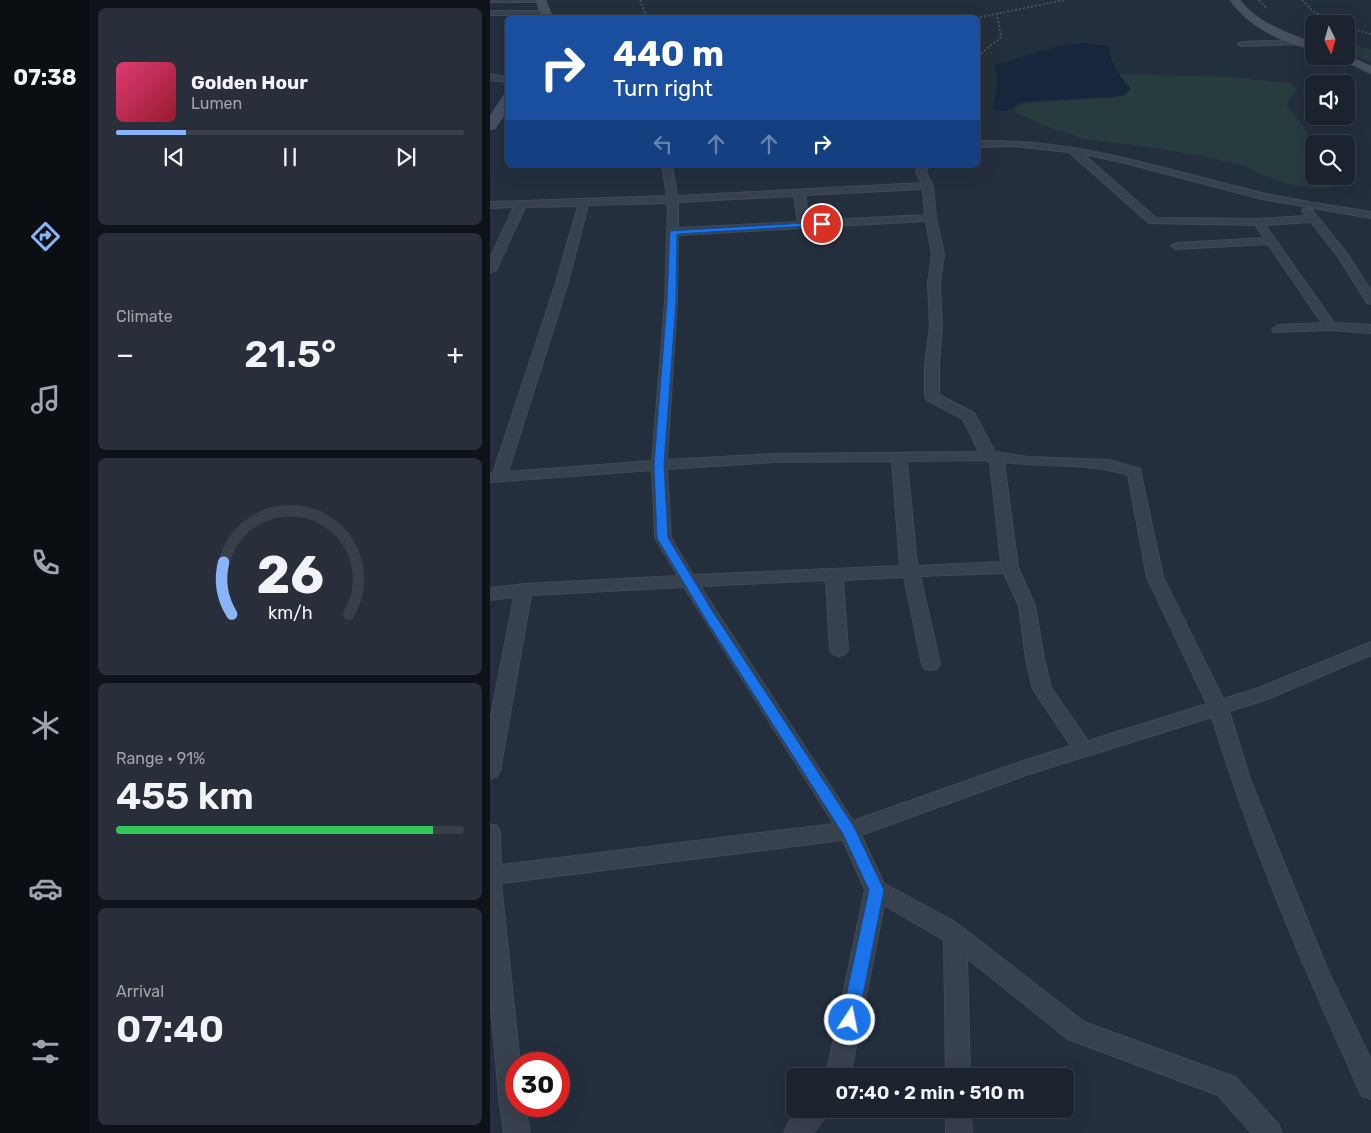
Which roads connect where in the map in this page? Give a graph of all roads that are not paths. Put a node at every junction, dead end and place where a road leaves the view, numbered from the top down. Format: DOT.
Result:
graph roads {
  1 [pos="490,0"];
  2 [pos="541,0"];
  3 [pos="1235,0"];
  4 [pos="490,13"];
  5 [pos="547,15"];
  6 [pos="1301,42"];
  7 [pos="1242,44"];
  8 [pos="1305,44"];
  9 [pos="1355,63"];
  10 [pos="1371,70"];
  11 [pos="490,77"];
  12 [pos="505,80"];
  13 [pos="505,104"];
  14 [pos="490,126"];
  15 [pos="980,144"];
  16 [pos="1074,151"];
  17 [pos="667,167"];
  18 [pos="922,167"];
  19 [pos="928,186"];
  20 [pos="799,193"];
  21 [pos="674,200"];
  22 [pos="584,202"];
  23 [pos="521,204"];
  24 [pos="1301,204"];
  25 [pos="490,205"];
  26 [pos="1371,215"];
  27 [pos="931,218"];
  28 [pos="1313,218"];
  29 [pos="1258,222"];
  30 [pos="804,225"];
  31 [pos="673,232"];
  32 [pos="1270,241"];
  33 [pos="1177,246"];
  34 [pos="490,270"];
  35 [pos="1371,300"];
  36 [pos="1330,326"];
  37 [pos="1371,329"];
  38 [pos="1278,330"];
  39 [pos="992,456"];
  40 [pos="899,457"];
  41 [pos="659,465"];
  42 [pos="494,478"];
  43 [pos="1010,567"];
  44 [pos="911,572"];
  45 [pos="834,575"];
  46 [pos="688,581"];
  47 [pos="524,590"];
  48 [pos="490,594"];
  49 [pos="1371,648"];
  50 [pos="839,650"];
  51 [pos="931,664"];
  52 [pos="1218,707"];
  53 [pos="1083,749"];
  54 [pos="490,771"];
  55 [pos="849,831"];
  56 [pos="490,832"];
  57 [pos="490,875"];
  58 [pos="876,890"];
  59 [pos="955,936"];
  60 [pos="840,1068"];
  61 [pos="958,1068"];
  62 [pos="1371,1087"];
  63 [pos="809,1118"];
  64 [pos="958,1118"];
  65 [pos="518,1133"];
  66 [pos="797,1133"];
  67 [pos="959,1133"];
  68 [pos="1269,1133"];
  1 -- 2 [label="street"];
  2 -- 5 [label="street"];
  3 -- 6 [label="street"];
  4 -- 5 [label="street"];
  6 -- 7 [label="street"];
  6 -- 8 [label="street"];
  9 -- 10 [label="street"];
  11 -- 12 [label="street"];
  13 -- 14 [label="street"];
  15 -- 16 [label="street"];
  16 -- 24 [label="street"];
  16 -- 29 [label="street"];
  17 -- 21 [label="street"];
  18 -- 19 [label="street"];
  19 -- 20 [label="street"];
  19 -- 27 [label="street"];
  20 -- 21 [label="street"];
  20 -- 30 [label="street"];
  21 -- 22 [label="street"];
  21 -- 31 [label="street"];
  22 -- 23 [label="street"];
  22 -- 42 [label="street"];
  23 -- 25 [label="street"];
  23 -- 34 [label="street"];
  24 -- 26 [label="street"];
  24 -- 28 [label="street"];
  27 -- 30 [label="street"];
  27 -- 39 [label="street"];
  28 -- 29 [label="street"];
  28 -- 35 [label="street"];
  29 -- 32 [label="street"];
  30 -- 31 [label="street"];
  31 -- 41 [label="street"];
  32 -- 33 [label="street"];
  32 -- 36 [label="street"];
  36 -- 37 [label="street"];
  36 -- 38 [label="street"];
  39 -- 40 [label="street"];
  39 -- 43 [label="street"];
  39 -- 52 [label="street"];
  40 -- 41 [label="street"];
  40 -- 44 [label="street"];
  41 -- 42 [label="street"];
  41 -- 46 [label="street"];
  43 -- 44 [label="street"];
  43 -- 53 [label="street"];
  44 -- 45 [label="street"];
  44 -- 51 [label="street"];
  45 -- 46 [label="street"];
  45 -- 50 [label="street"];
  46 -- 47 [label="street"];
  46 -- 55 [label="street"];
  47 -- 48 [label="street"];
  47 -- 54 [label="street"];
  49 -- 52 [label="street"];
  52 -- 53 [label="street"];
  52 -- 62 [label="street"];
  53 -- 55 [label="street"];
  55 -- 57 [label="street"];
  55 -- 58 [label="street"];
  56 -- 57 [label="street"];
  57 -- 65 [label="street"];
  58 -- 59 [label="street"];
  58 -- 60 [label="street"];
  59 -- 61 [label="street"];
  59 -- 68 [label="street"];
  63 -- 66 [label="street"];
  64 -- 67 [label="street"];
}
